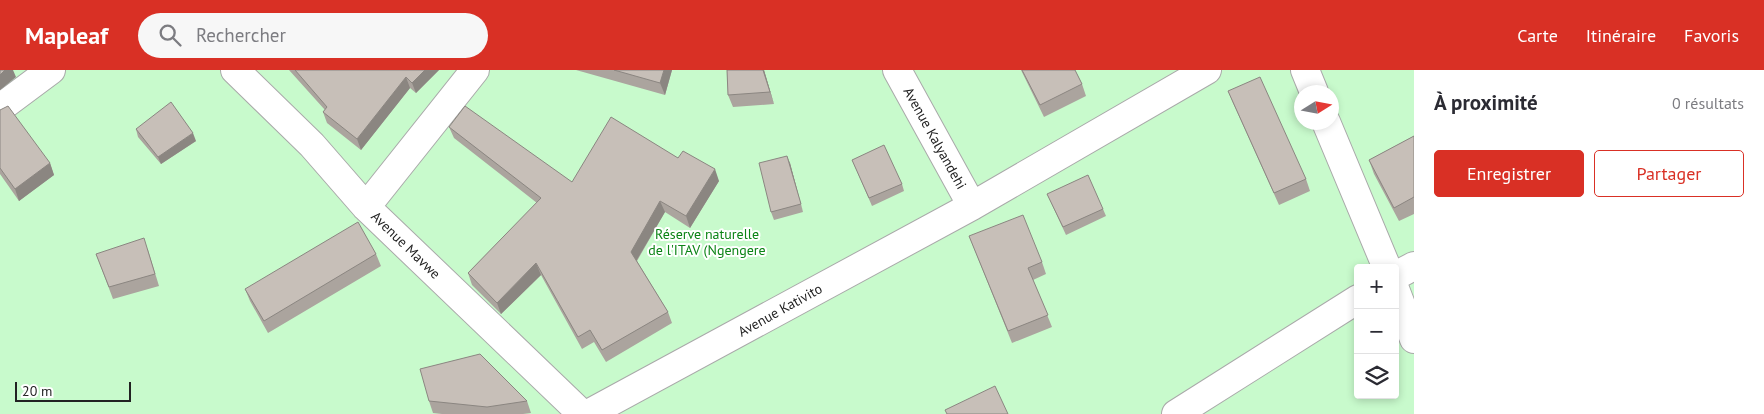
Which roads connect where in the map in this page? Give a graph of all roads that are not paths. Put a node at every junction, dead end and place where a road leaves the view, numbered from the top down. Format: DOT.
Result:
graph roads {
  1 [pos="51,70"];
  2 [pos="235,70"];
  3 [pos="475,70"];
  4 [pos="897,70"];
  5 [pos="1207,70"];
  6 [pos="1305,70"];
  7 [pos="1311,85"];
  8 [pos="0,108"];
  9 [pos="1329,130"];
  10 [pos="972,206"];
  11 [pos="366,207"];
  12 [pos="1385,264"];
  13 [pos="1414,266"];
  14 [pos="1399,274"];
  15 [pos="1399,299"];
  16 [pos="1354,302"];
  17 [pos="1414,338"];
  18 [pos="582,414"];
  19 [pos="588,414"];
  20 [pos="1176,414"];
  1 -- 8 [label="street"];
  2 -- 11 [label="street, Avenue Mavwe"];
  3 -- 11 [label="street"];
  4 -- 10 [label="street, Avenue Kalyandehi"];
  5 -- 10 [label="street, Avenue Kativito"];
  6 -- 7 [label="street"];
  9 -- 12 [label="street"];
  10 -- 19 [label="street, Avenue Kativito"];
  11 -- 18 [label="street, Avenue Mavwe"];
  13 -- 14 [label="street"];
  15 -- 17 [label="street"];
  16 -- 20 [label="street"];
}
